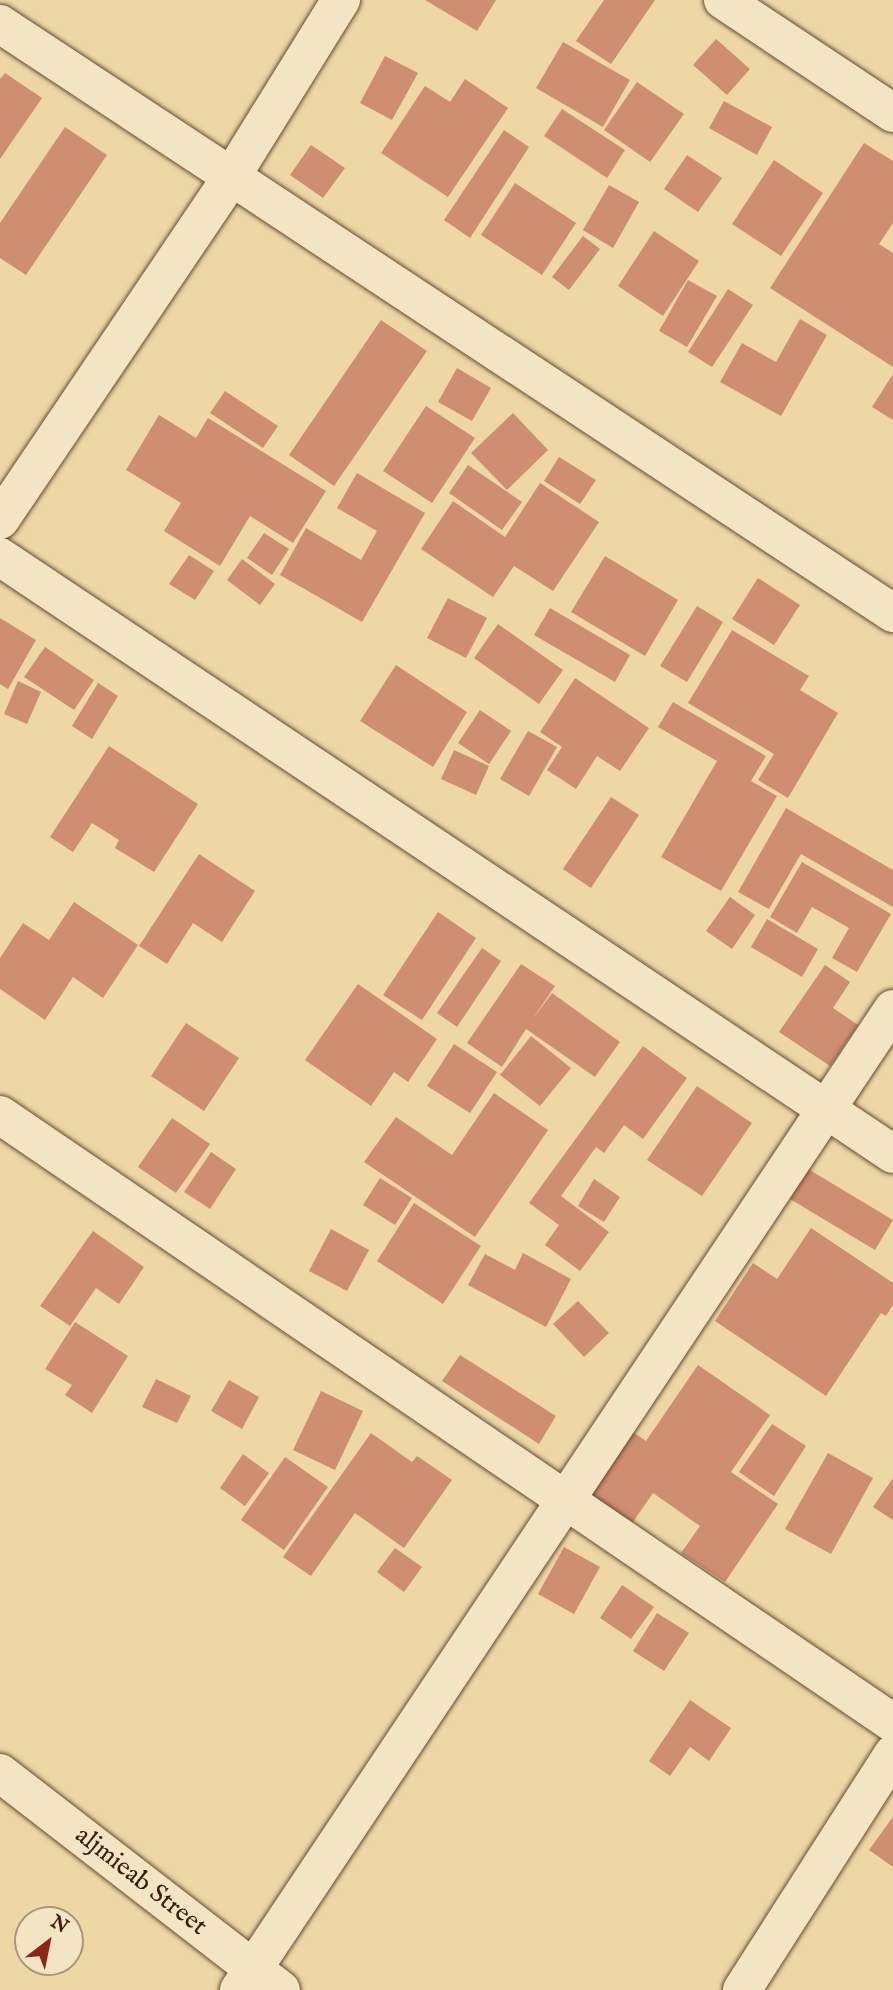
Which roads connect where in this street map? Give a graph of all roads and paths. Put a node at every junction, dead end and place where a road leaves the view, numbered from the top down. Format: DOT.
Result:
graph roads {
  1 [pos="341,0"];
  2 [pos="723,0"];
  3 [pos="0,24"];
  4 [pos="893,113"];
  5 [pos="233,174"];
  6 [pos="0,520"];
  7 [pos="0,557"];
  8 [pos="893,613"];
  9 [pos="893,1009"];
  10 [pos="828,1109"];
  11 [pos="0,1115"];
  12 [pos="893,1154"];
  13 [pos="562,1501"];
  14 [pos="893,1723"];
  15 [pos="893,1754"];
  16 [pos="0,1773"];
  17 [pos="258,1983"];
  18 [pos="742,1990"];
  1 -- 5 [label="street"];
  2 -- 4 [label="street"];
  3 -- 5 [label="street"];
  5 -- 6 [label="street"];
  5 -- 8 [label="street"];
  7 -- 10 [label="street"];
  9 -- 10 [label="street"];
  10 -- 12 [label="street"];
  10 -- 13 [label="street"];
  11 -- 13 [label="street"];
  13 -- 14 [label="street"];
  13 -- 17 [label="street"];
  15 -- 18 [label="street"];
  16 -- 17 [label="street, aljmieab Street"];
}
